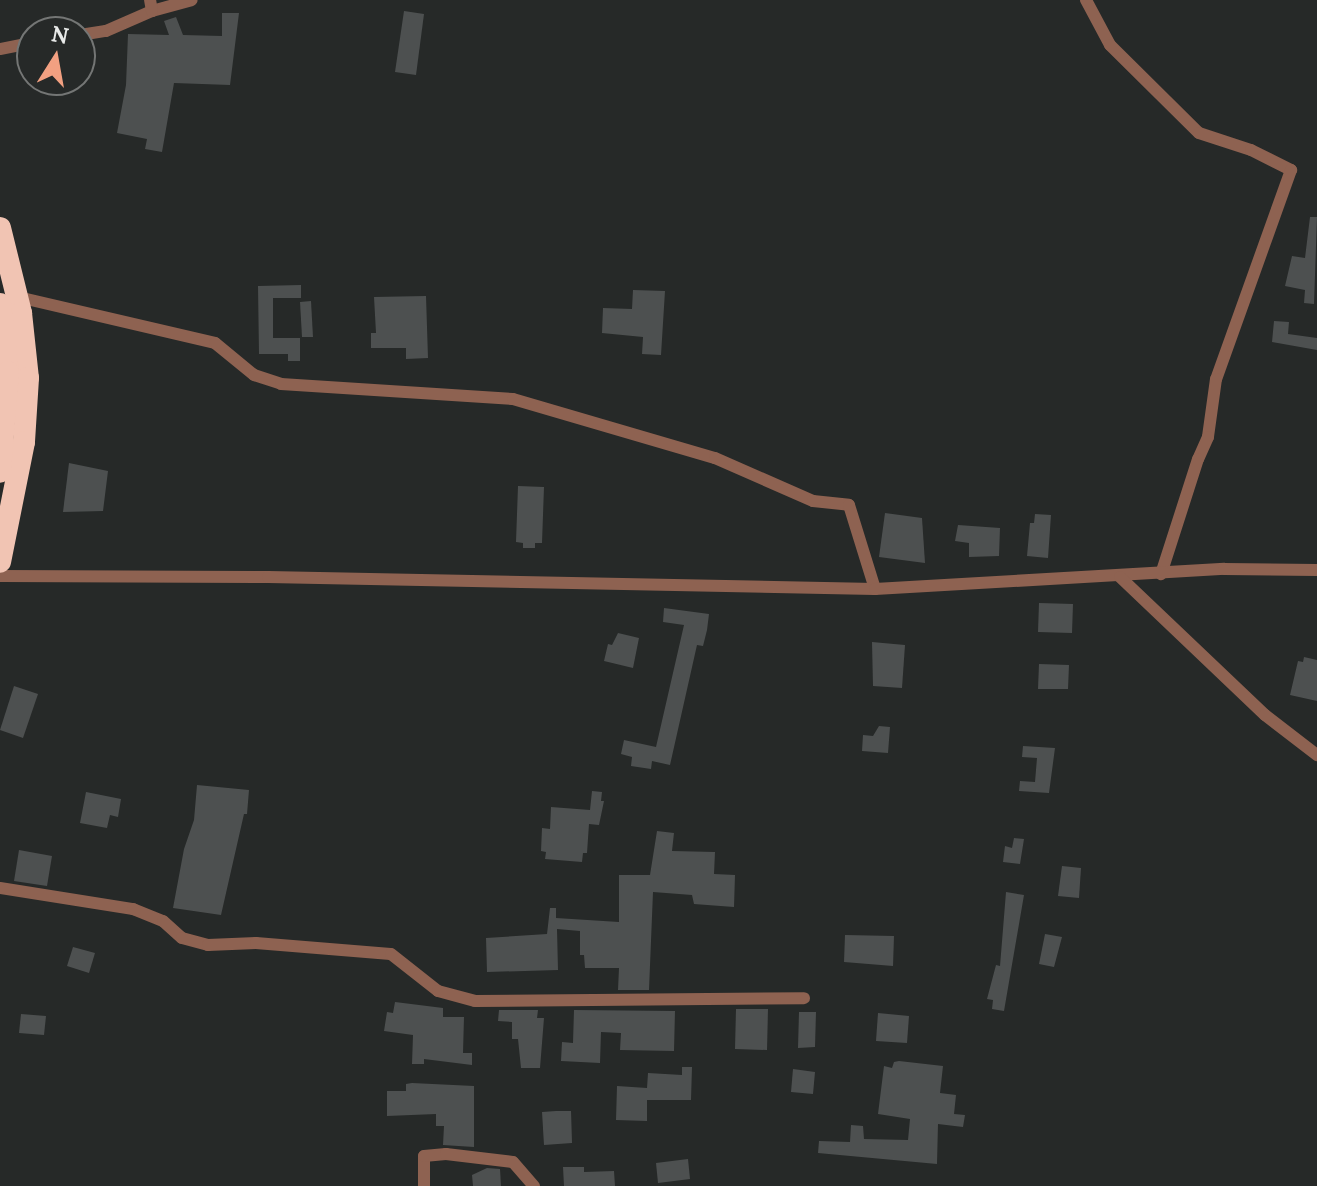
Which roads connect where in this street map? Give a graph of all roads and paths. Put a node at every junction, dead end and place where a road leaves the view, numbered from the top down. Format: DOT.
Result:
graph roads {
  1 [pos="192,0"];
  2 [pos="1086,0"];
  3 [pos="151,6"];
  4 [pos="96,33"];
  5 [pos="0,228"];
  6 [pos="9,300"];
  7 [pos="0,472"];
  8 [pos="0,562"];
  9 [pos="1317,570"];
  10 [pos="1161,574"];
  11 [pos="0,576"];
  12 [pos="1120,577"];
  13 [pos="875,589"];
  14 [pos="1317,755"];
  15 [pos="0,888"];
  16 [pos="804,998"];
  17 [pos="424,1186"];
  18 [pos="534,1186"];
  1 -- 3 [label="street"];
  2 -- 10 [label="street"];
  3 -- 4 [label="street"];
  5 -- 6 [label="highway"];
  6 -- 7 [label="highway"];
  6 -- 8 [label="highway"];
  6 -- 13 [label="street"];
  9 -- 10 [label="street"];
  10 -- 12 [label="street"];
  11 -- 13 [label="street"];
  12 -- 13 [label="street"];
  12 -- 14 [label="street"];
  15 -- 16 [label="street"];
  17 -- 18 [label="street"];
}
